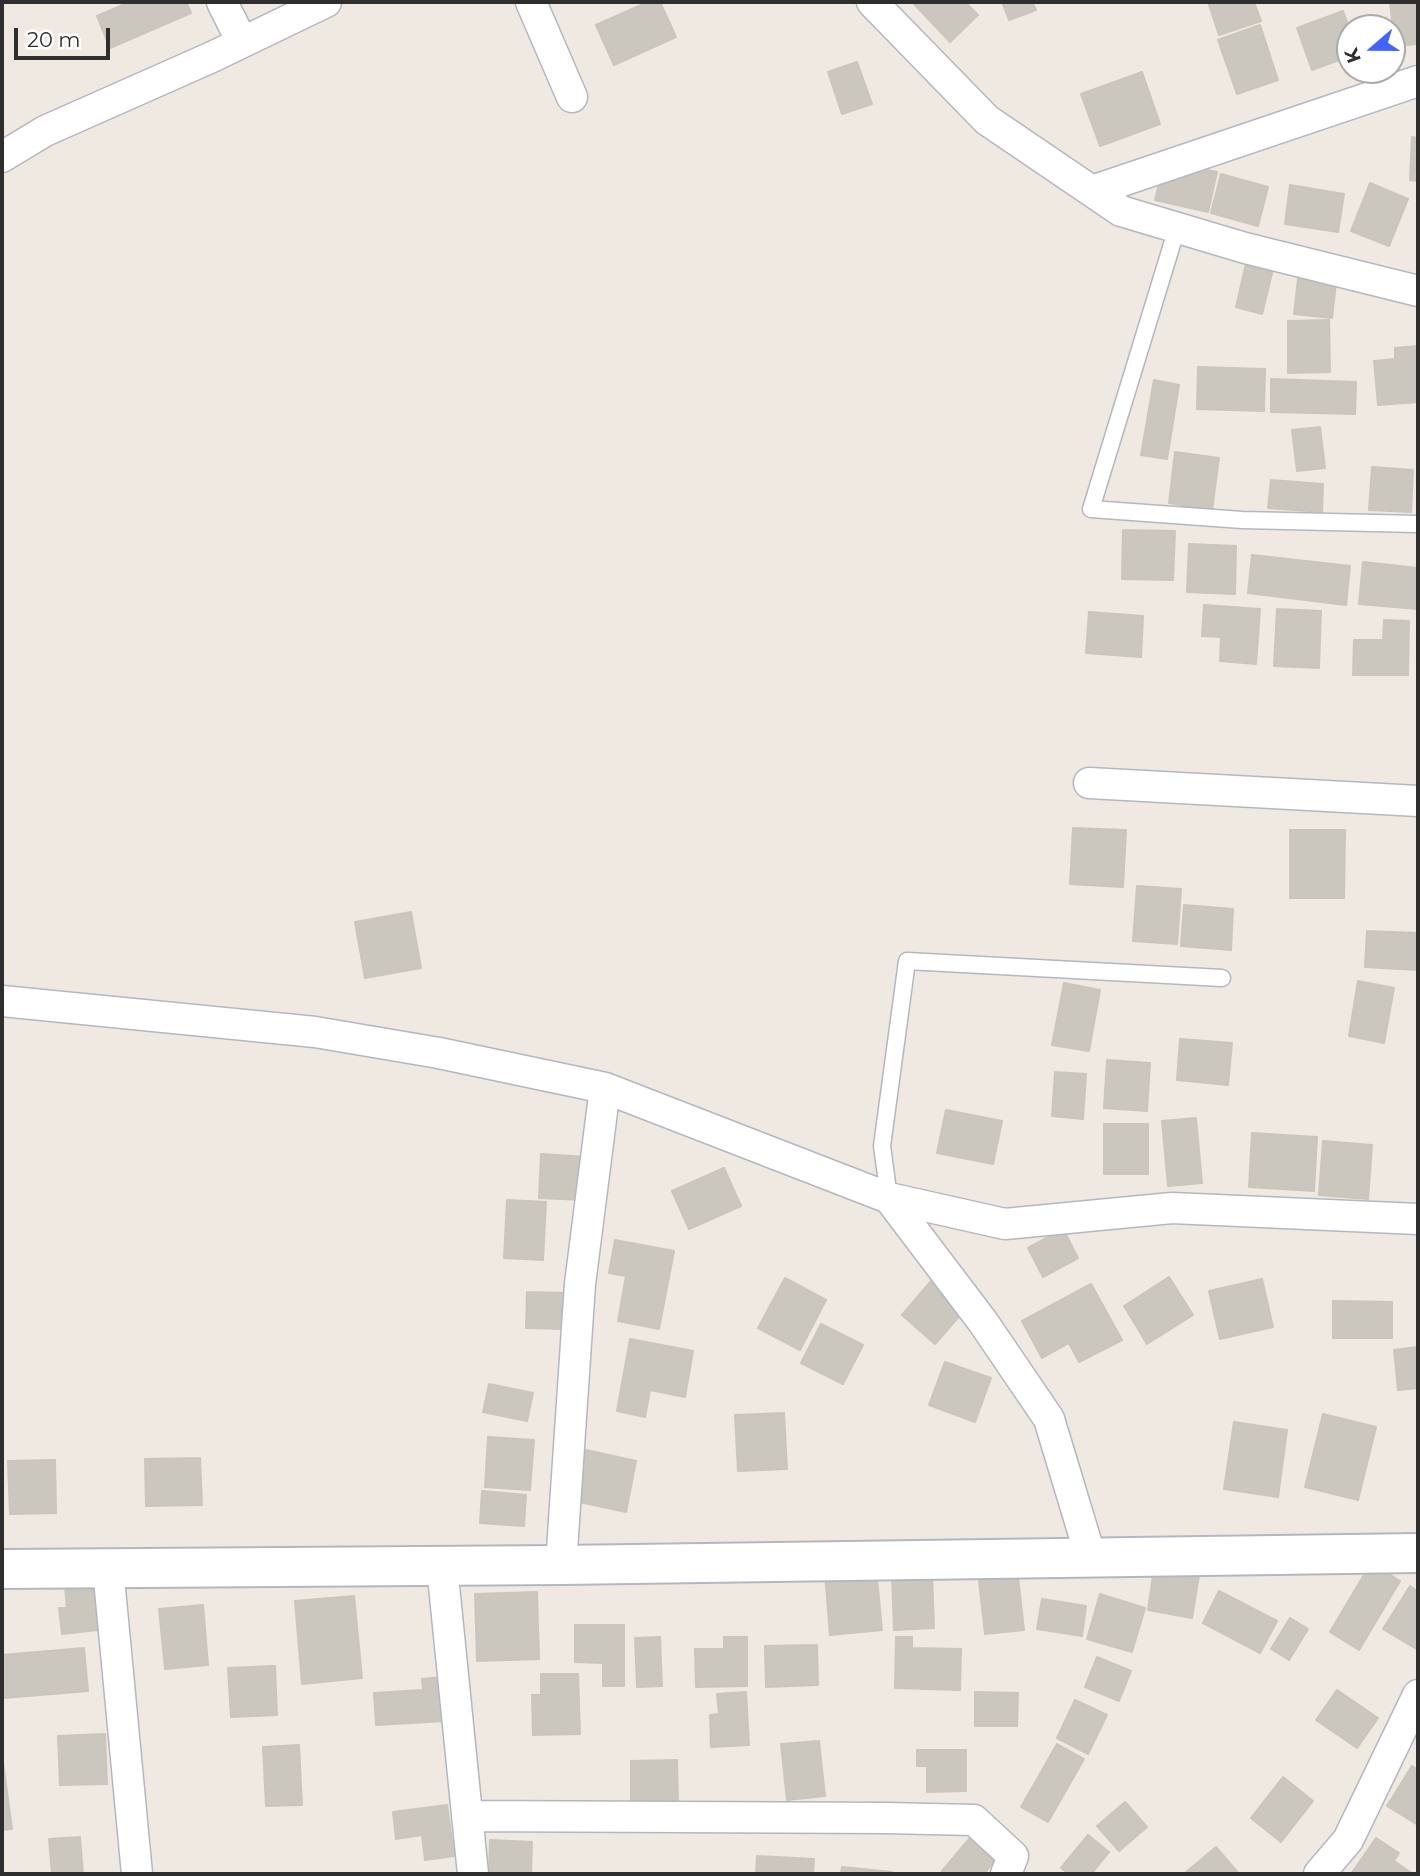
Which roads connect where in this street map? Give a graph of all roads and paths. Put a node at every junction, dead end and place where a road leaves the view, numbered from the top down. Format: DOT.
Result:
graph roads {
  1 [pos="222,2"];
  2 [pos="326,2"];
  3 [pos="531,2"];
  4 [pos="872,2"];
  5 [pos="242,43"];
  6 [pos="1418,81"];
  7 [pos="572,97"];
  8 [pos="2,157"];
  9 [pos="1092,191"];
  10 [pos="1177,228"];
  11 [pos="1418,291"];
  12 [pos="1418,524"];
  13 [pos="1089,783"];
  14 [pos="1418,801"];
  15 [pos="1222,978"];
  16 [pos="2,1001"];
  17 [pos="605,1088"];
  18 [pos="889,1198"];
  19 [pos="1418,1219"];
  20 [pos="1418,1553"];
  21 [pos="1091,1558"];
  22 [pos="561,1565"];
  23 [pos="442,1566"];
  24 [pos="108,1568"];
  25 [pos="2,1569"];
  26 [pos="1418,1695"];
  27 [pos="467,1816"];
  28 [pos="138,1874"];
  29 [pos="473,1874"];
  30 [pos="1006,1874"];
  31 [pos="1320,1874"];
  1 -- 5 [label="street"];
  2 -- 5 [label="street"];
  3 -- 7 [label="street"];
  4 -- 9 [label="street"];
  5 -- 8 [label="street"];
  6 -- 9 [label="street"];
  9 -- 10 [label="street"];
  10 -- 11 [label="street"];
  10 -- 12 [label="lane"];
  13 -- 14 [label="street"];
  15 -- 18 [label="lane"];
  16 -- 17 [label="street"];
  17 -- 18 [label="street"];
  17 -- 22 [label="street"];
  18 -- 19 [label="street"];
  18 -- 21 [label="street"];
  20 -- 21 [label="street"];
  21 -- 22 [label="street"];
  22 -- 23 [label="street"];
  23 -- 24 [label="street"];
  23 -- 27 [label="street"];
  24 -- 25 [label="street"];
  24 -- 28 [label="street"];
  26 -- 31 [label="street"];
  27 -- 29 [label="street"];
  27 -- 30 [label="street"];
}
